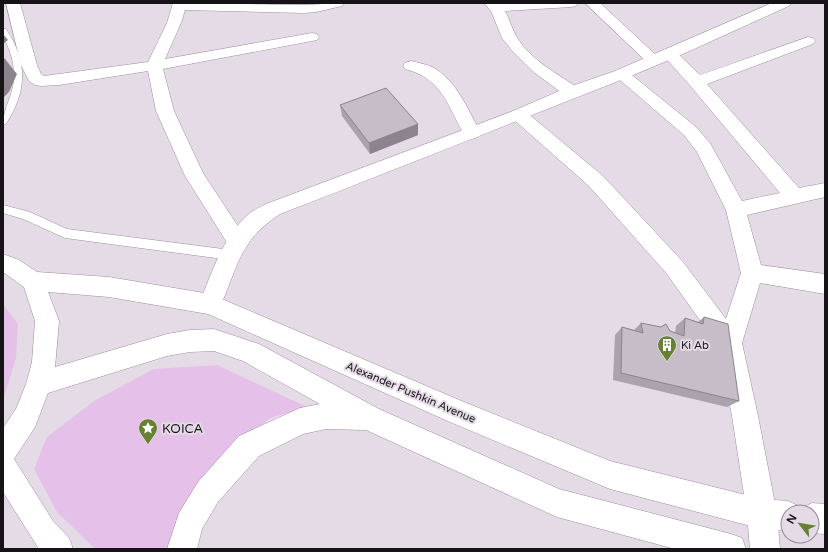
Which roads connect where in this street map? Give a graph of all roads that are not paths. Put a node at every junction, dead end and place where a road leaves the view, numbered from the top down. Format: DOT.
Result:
graph roads {
  1 [pos="13,3"];
  2 [pos="338,3"];
  3 [pos="571,3"];
  4 [pos="592,3"];
  5 [pos="784,3"];
  6 [pos="526,4"];
  7 [pos="180,5"];
  8 [pos="494,5"];
  9 [pos="3,31"];
  10 [pos="312,37"];
  11 [pos="808,41"];
  12 [pos="661,57"];
  13 [pos="154,65"];
  14 [pos="411,66"];
  15 [pos="621,74"];
  16 [pos="697,82"];
  17 [pos="572,92"];
  18 [pos="519,115"];
  19 [pos="3,122"];
  20 [pos="472,133"];
  21 [pos="825,190"];
  22 [pos="796,197"];
  23 [pos="3,209"];
  24 [pos="736,210"];
  25 [pos="234,249"];
  26 [pos="3,263"];
  27 [pos="752,273"];
  28 [pos="33,281"];
  29 [pos="825,284"];
  30 [pos="210,304"];
  31 [pos="730,343"];
  32 [pos="39,384"];
  33 [pos="370,418"];
  34 [pos="3,452"];
  35 [pos="3,466"];
  36 [pos="775,515"];
  37 [pos="58,549"];
  38 [pos="182,549"];
  39 [pos="731,549"];
  40 [pos="765,549"];
  1 -- 13 [label="street"];
  2 -- 7 [label="street"];
  3 -- 6 [label="street"];
  4 -- 12 [label="street"];
  5 -- 12 [label="street"];
  6 -- 8 [label="street"];
  7 -- 13 [label="street"];
  8 -- 17 [label="street"];
  9 -- 19 [label="lane"];
  10 -- 13 [label="street"];
  11 -- 16 [label="street"];
  12 -- 15 [label="street"];
  12 -- 16 [label="street"];
  13 -- 25 [label="street"];
  14 -- 20 [label="street"];
  15 -- 17 [label="street"];
  15 -- 24 [label="street"];
  16 -- 22 [label="street"];
  17 -- 18 [label="street"];
  18 -- 20 [label="street"];
  18 -- 31 [label="street"];
  20 -- 25 [label="street"];
  21 -- 22 [label="street"];
  22 -- 24 [label="street"];
  23 -- 25 [label="lane"];
  24 -- 27 [label="street"];
  25 -- 30 [label="street"];
  26 -- 28 [label="street"];
  27 -- 29 [label="street"];
  27 -- 31 [label="street"];
  28 -- 30 [label="street, Alexander Pushkin Avenue"];
  28 -- 32 [label="street"];
  30 -- 36 [label="street, Alexander Pushkin Avenue"];
  31 -- 36 [label="street"];
  32 -- 33 [label="street"];
  32 -- 34 [label="street"];
  33 -- 38 [label="street"];
  33 -- 39 [label="street"];
  35 -- 37 [label="street"];
  36 -- 40 [label="street"];
}
